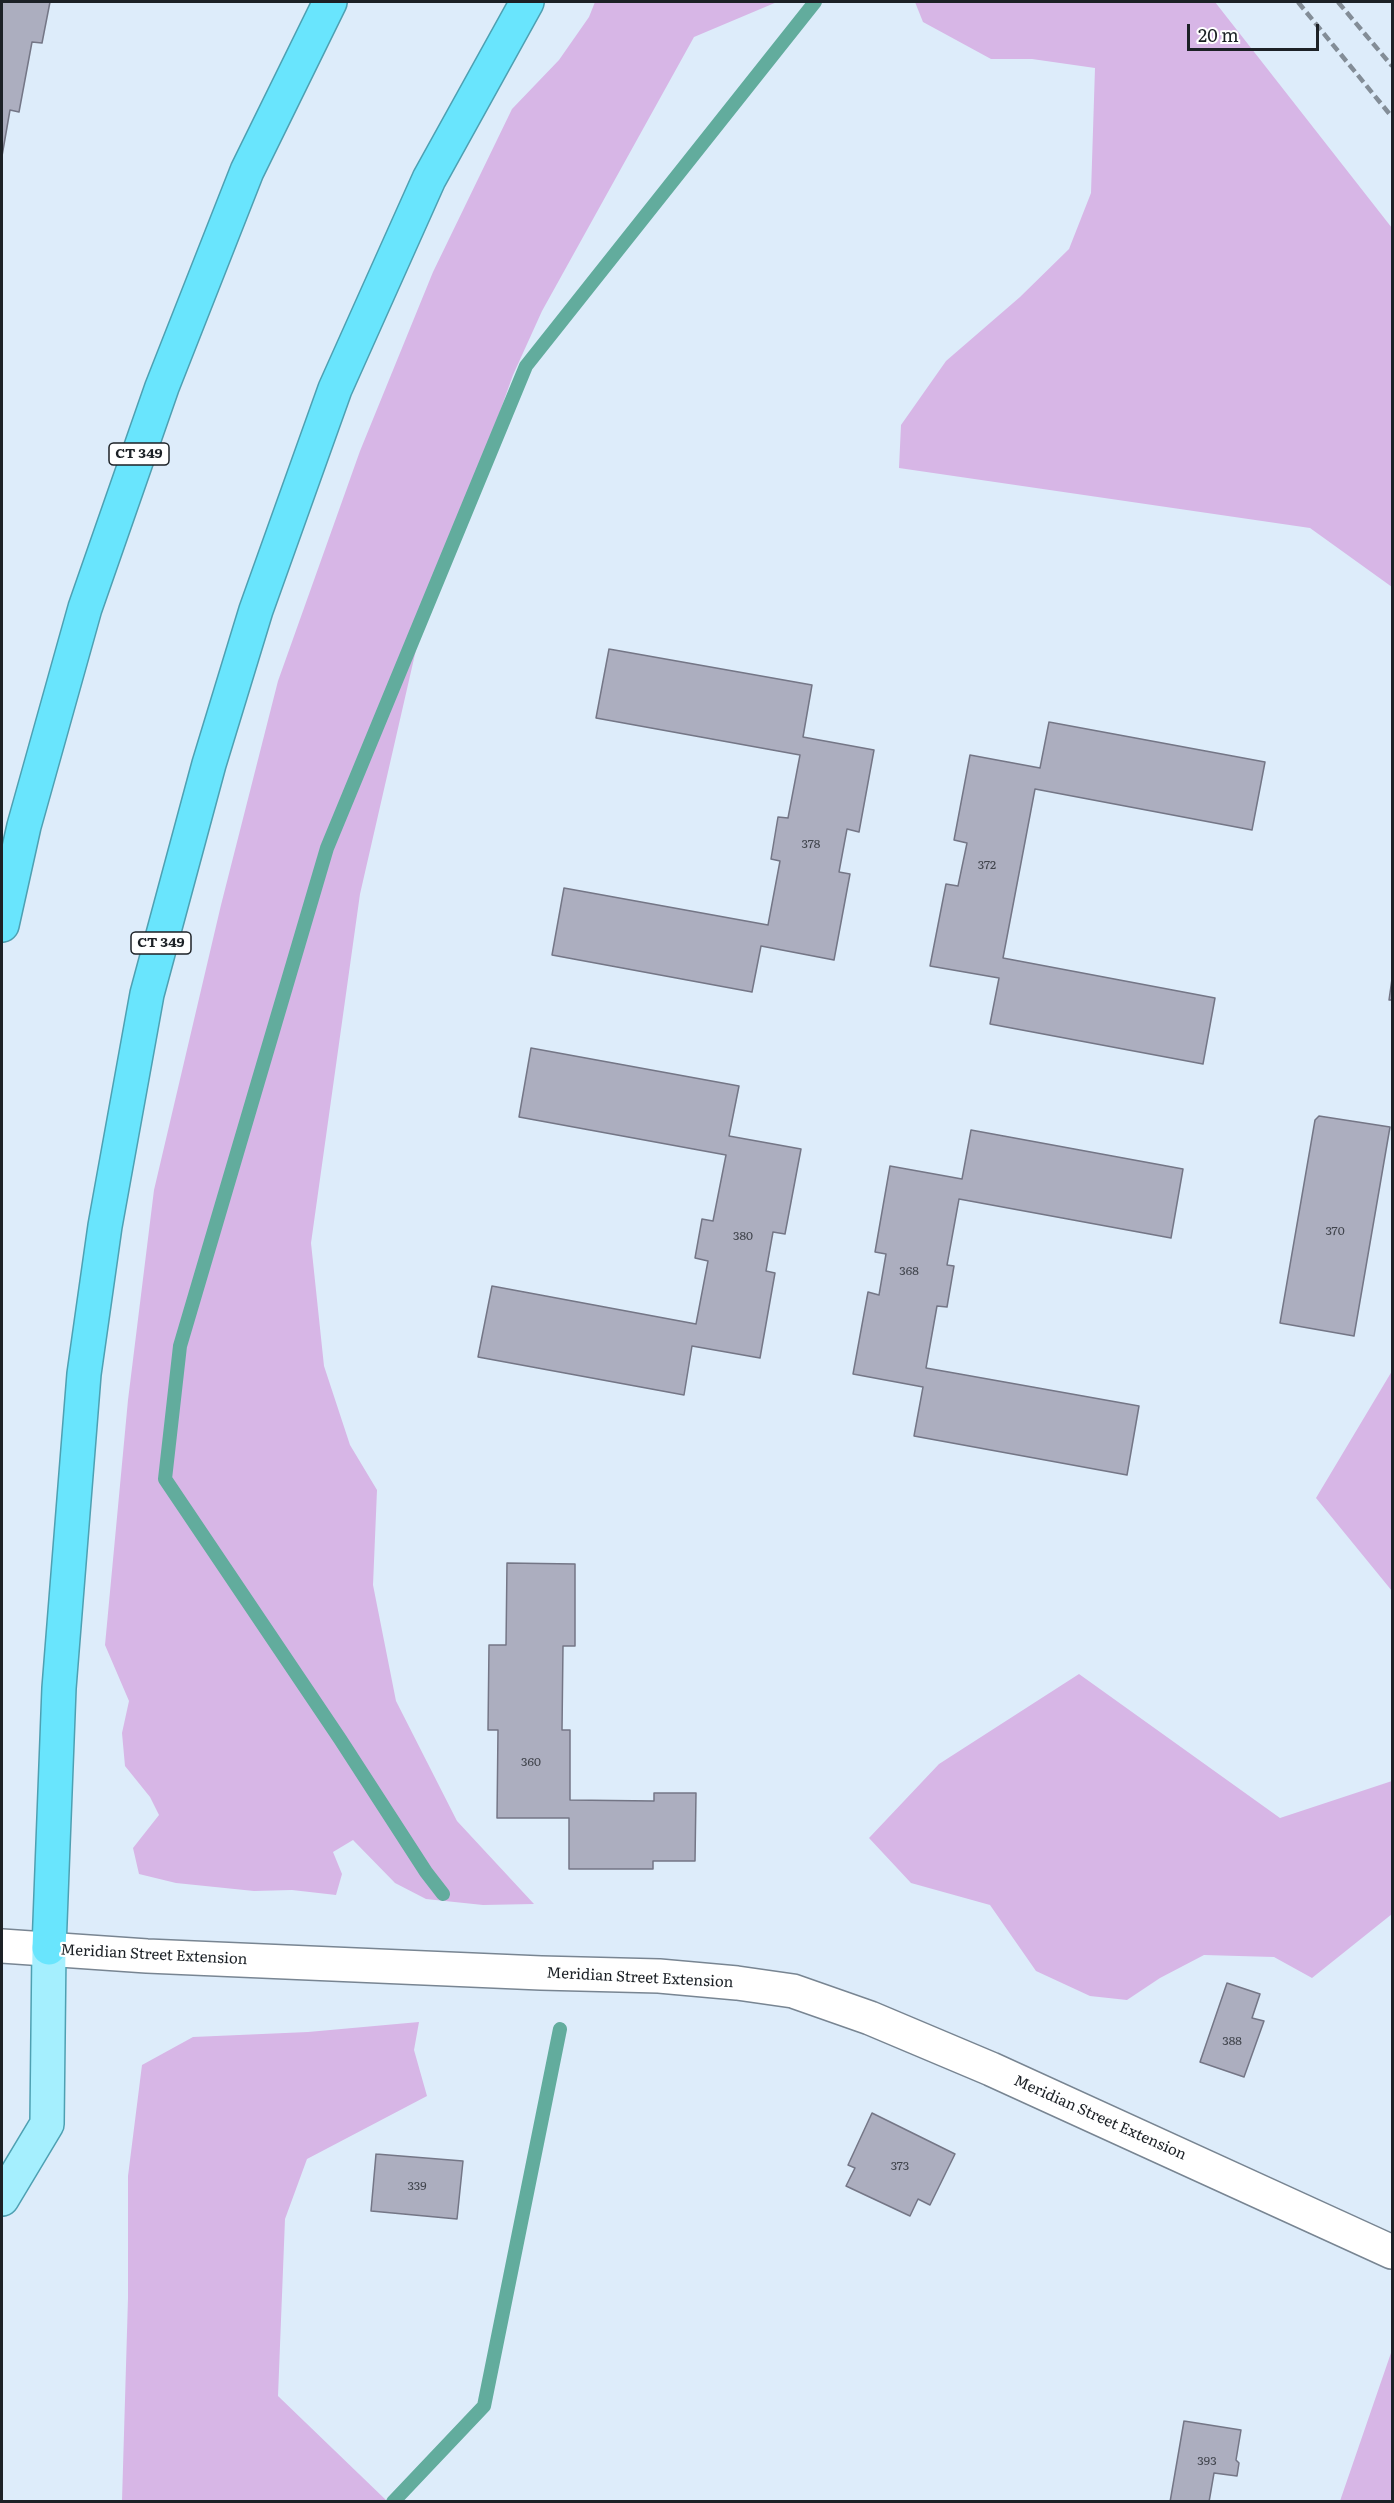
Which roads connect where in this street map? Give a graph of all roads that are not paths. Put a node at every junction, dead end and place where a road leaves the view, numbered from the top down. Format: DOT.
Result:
graph roads {
  1 [pos="330,2"];
  2 [pos="528,2"];
  3 [pos="2,925"];
  4 [pos="2,1946"];
  5 [pos="49,1948"];
  6 [pos="2,2199"];
  7 [pos="1392,2252"];
  1 -- 3 [label="highway, CT 349"];
  2 -- 5 [label="highway, CT 349"];
  4 -- 5 [label="street, Meridian Street Extension"];
  5 -- 6 [label="main road, CT 349"];
  5 -- 7 [label="street, Meridian Street Extension"];
}
